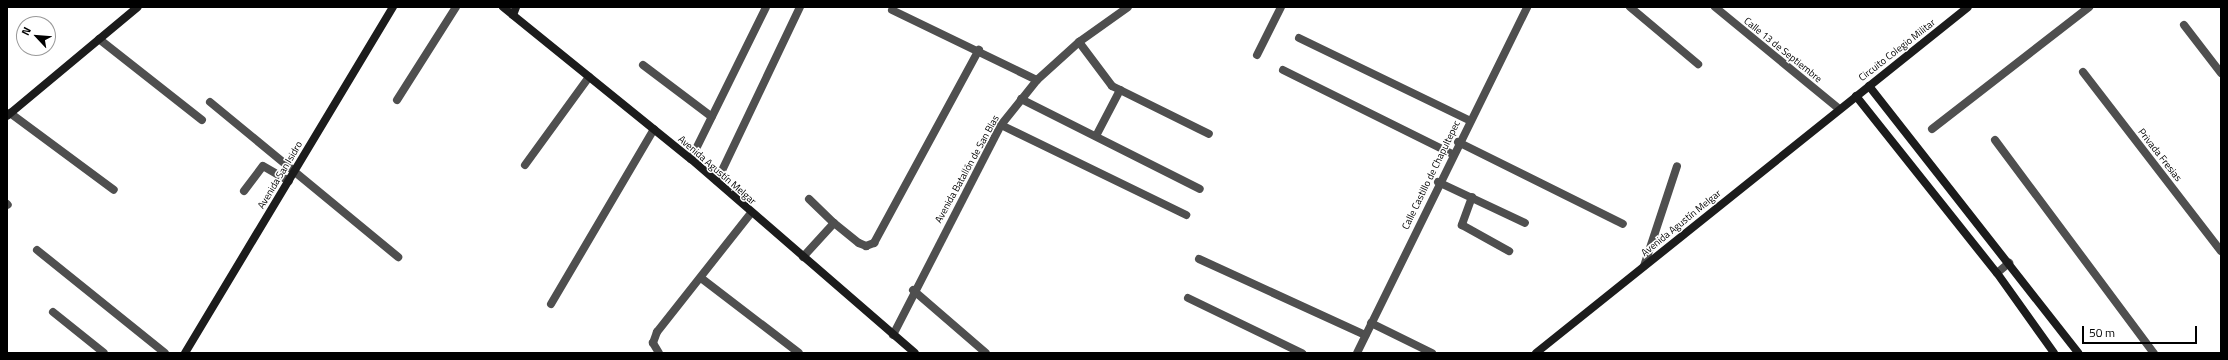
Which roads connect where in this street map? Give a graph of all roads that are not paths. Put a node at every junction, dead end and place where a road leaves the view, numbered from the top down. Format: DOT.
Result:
graph roads {
  1 [pos="138,7"];
  2 [pos="393,7"];
  3 [pos="456,7"];
  4 [pos="502,7"];
  5 [pos="766,7"];
  6 [pos="800,7"];
  7 [pos="1128,7"];
  8 [pos="1281,7"];
  9 [pos="1527,7"];
  10 [pos="1630,7"];
  11 [pos="1715,7"];
  12 [pos="1968,7"];
  13 [pos="2089,7"];
  14 [pos="892,10"];
  15 [pos="514,11"];
  16 [pos="2184,25"];
  17 [pos="1299,38"];
  18 [pos="99,39"];
  19 [pos="1079,42"];
  20 [pos="979,50"];
  21 [pos="1257,55"];
  22 [pos="1698,64"];
  23 [pos="643,65"];
  24 [pos="1283,70"];
  25 [pos="2083,72"];
  26 [pos="2221,73"];
  27 [pos="590,77"];
  28 [pos="1037,80"];
  29 [pos="1869,86"];
  30 [pos="1120,90"];
  31 [pos="1856,96"];
  32 [pos="1021,99"];
  33 [pos="397,100"];
  34 [pos="210,102"];
  35 [pos="1839,109"];
  36 [pos="8,113"];
  37 [pos="712,117"];
  38 [pos="202,120"];
  39 [pos="1469,120"];
  40 [pos="1001,125"];
  41 [pos="654,129"];
  42 [pos="1932,129"];
  43 [pos="1209,134"];
  44 [pos="1096,136"];
  45 [pos="1995,140"];
  46 [pos="1458,142"];
  47 [pos="1452,154"];
  48 [pos="691,159"];
  49 [pos="525,165"];
  50 [pos="1677,166"];
  51 [pos="294,172"];
  52 [pos="289,180"];
  53 [pos="717,181"];
  54 [pos="1438,182"];
  55 [pos="1200,189"];
  56 [pos="114,190"];
  57 [pos="244,191"];
  58 [pos="1472,197"];
  59 [pos="809,199"];
  60 [pos="751,213"];
  61 [pos="1186,215"];
  62 [pos="1524,222"];
  63 [pos="834,223"];
  64 [pos="1623,224"];
  65 [pos="37,250"];
  66 [pos="1509,251"];
  67 [pos="2221,251"];
  68 [pos="398,257"];
  69 [pos="803,257"];
  70 [pos="1199,259"];
  71 [pos="2009,263"];
  72 [pos="1644,266"];
  73 [pos="1997,273"];
  74 [pos="700,278"];
  75 [pos="913,290"];
  76 [pos="1188,298"];
  77 [pos="551,304"];
  78 [pos="53,312"];
  79 [pos="1371,323"];
  80 [pos="893,335"];
  81 [pos="1365,335"];
  82 [pos="104,353"];
  83 [pos="165,353"];
  84 [pos="185,353"];
  85 [pos="659,353"];
  86 [pos="799,353"];
  87 [pos="915,353"];
  88 [pos="986,353"];
  89 [pos="1302,353"];
  90 [pos="1357,353"];
  91 [pos="1432,353"];
  92 [pos="1536,353"];
  93 [pos="2054,353"];
  94 [pos="2078,353"];
  95 [pos="2154,353"];
  1 -- 18 [label="main road"];
  2 -- 51 [label="main road, Avenida San Isidro"];
  3 -- 33 [label="street"];
  4 -- 15 [label="main road, Avenida Agustín Melgar"];
  5 -- 37 [label="street"];
  6 -- 53 [label="street"];
  7 -- 19 [label="street, Avenida Batallón de San Blas"];
  8 -- 21 [label="street"];
  9 -- 39 [label="street, Calle Castillo de Chapultepec"];
  10 -- 22 [label="street"];
  11 -- 35 [label="street, Calle 13 de Septiembre"];
  12 -- 29 [label="main road, Circuito Colegio Militar"];
  13 -- 42 [label="street"];
  14 -- 20 [label="street"];
  15 -- 27 [label="main road, Avenida Agustín Melgar"];
  16 -- 26 [label="street"];
  17 -- 39 [label="street"];
  18 -- 36 [label="main road"];
  18 -- 38 [label="street"];
  19 -- 28 [label="street, Avenida Batallón de San Blas"];
  19 -- 30 [label="street"];
  20 -- 28 [label="street"];
  20 -- 63 [label="street"];
  23 -- 37 [label="street"];
  24 -- 47 [label="street"];
  25 -- 67 [label="street, Privada Fresias"];
  27 -- 41 [label="main road, Avenida Agustín Melgar"];
  27 -- 49 [label="street"];
  28 -- 32 [label="street, Avenida Batallón de San Blas"];
  29 -- 31 [label="main road, Circuito Colegio Militar"];
  29 -- 71 [label="main road"];
  30 -- 43 [label="street"];
  30 -- 44 [label="street"];
  31 -- 35 [label="main road, Circuito Colegio Militar"];
  31 -- 73 [label="main road"];
  32 -- 40 [label="street, Avenida Batallón de San Blas"];
  32 -- 44 [label="street"];
  34 -- 51 [label="street"];
  35 -- 72 [label="main road, Avenida Agustín Melgar"];
  36 -- 56 [label="street"];
  37 -- 48 [label="street"];
  39 -- 46 [label="street, Calle Castillo de Chapultepec"];
  40 -- 61 [label="street"];
  40 -- 75 [label="street, Avenida Batallón de San Blas"];
  41 -- 48 [label="main road, Avenida Agustín Melgar"];
  41 -- 77 [label="street"];
  44 -- 55 [label="street"];
  45 -- 95 [label="street"];
  46 -- 47 [label="street, Calle Castillo de Chapultepec"];
  46 -- 64 [label="street"];
  47 -- 54 [label="street, Calle Castillo de Chapultepec"];
  48 -- 53 [label="main road, Avenida Agustín Melgar"];
  50 -- 72 [label="street"];
  51 -- 52 [label="main road, Avenida San Isidro"];
  51 -- 68 [label="street"];
  52 -- 57 [label="street"];
  52 -- 84 [label="main road, Avenida San Isidro"];
  53 -- 60 [label="main road, Avenida Agustín Melgar"];
  54 -- 58 [label="street"];
  54 -- 79 [label="street, Calle Castillo de Chapultepec"];
  58 -- 62 [label="street"];
  58 -- 66 [label="street"];
  59 -- 63 [label="street"];
  60 -- 69 [label="main road, Avenida Agustín Melgar"];
  60 -- 74 [label="street"];
  63 -- 69 [label="street"];
  65 -- 83 [label="street"];
  69 -- 80 [label="main road, Avenida Agustín Melgar"];
  70 -- 81 [label="street"];
  71 -- 73 [label="street"];
  71 -- 94 [label="main road"];
  72 -- 92 [label="main road, Avenida Agustín Melgar"];
  73 -- 93 [label="main road"];
  74 -- 85 [label="street"];
  74 -- 86 [label="street"];
  75 -- 80 [label="street, Avenida Batallón de San Blas"];
  75 -- 88 [label="street"];
  76 -- 89 [label="street"];
  78 -- 82 [label="street"];
  79 -- 81 [label="street, Calle Castillo de Chapultepec"];
  79 -- 91 [label="street"];
  80 -- 87 [label="main road, Avenida Agustín Melgar"];
  81 -- 90 [label="street, Calle Castillo de Chapultepec"];
}
